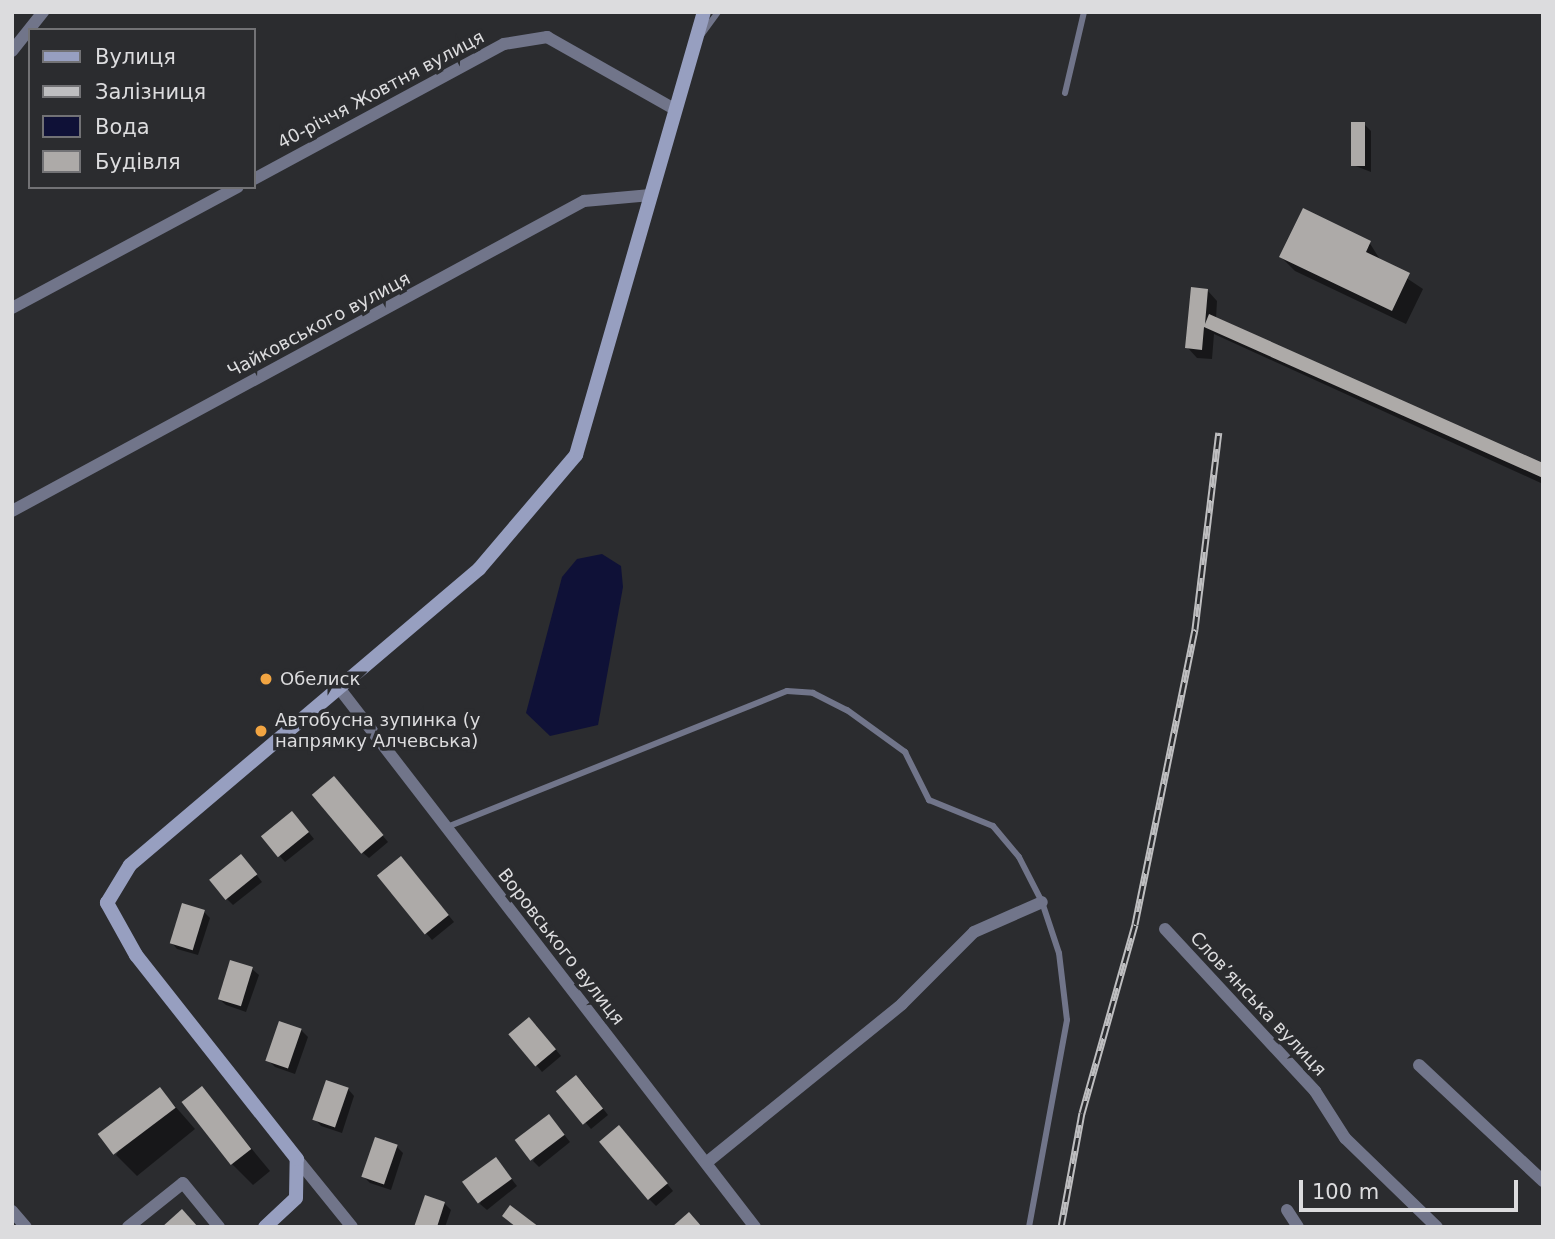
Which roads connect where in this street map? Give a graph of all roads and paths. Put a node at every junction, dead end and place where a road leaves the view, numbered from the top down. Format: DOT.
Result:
graph roads {
  1 [pos="43,12"];
  2 [pos="704,12"];
  3 [pos="718,12"];
  4 [pos="1084,12"];
  5 [pos="30,28"];
  6 [pos="28,31"];
  7 [pos="695,44"];
  8 [pos="12,51"];
  9 [pos="1065,93"];
  10 [pos="676,110"];
  11 [pos="256,178"];
  12 [pos="234,189"];
  13 [pos="651,195"];
  14 [pos="12,309"];
  15 [pos="12,511"];
  16 [pos="339,688"];
  17 [pos="447,827"];
  18 [pos="1042,902"];
  19 [pos="1165,929"];
  20 [pos="1419,1065"];
  21 [pos="297,1159"];
  22 [pos="706,1163"];
  23 [pos="1543,1181"];
  24 [pos="1287,1210"];
  25 [pos="12,1211"];
  26 [pos="26,1227"];
  27 [pos="128,1227"];
  28 [pos="219,1227"];
  29 [pos="265,1227"];
  30 [pos="352,1227"];
  31 [pos="755,1227"];
  32 [pos="1029,1227"];
  33 [pos="1298,1227"];
  34 [pos="1437,1227"];
  1 -- 5 [label="street"];
  2 -- 7 [label="street"];
  3 -- 7 [label="lane"];
  4 -- 9 [label="lane"];
  6 -- 8 [label="street"];
  7 -- 10 [label="street"];
  10 -- 11 [label="street, 40-річчя Жовтня вулиця"];
  10 -- 13 [label="street"];
  12 -- 14 [label="street"];
  13 -- 15 [label="street, Чайковського вулиця"];
  13 -- 16 [label="street"];
  16 -- 17 [label="street, Воровського вулиця"];
  16 -- 21 [label="street"];
  17 -- 18 [label="lane"];
  17 -- 22 [label="street, Воровського вулиця"];
  18 -- 22 [label="street"];
  18 -- 32 [label="lane"];
  19 -- 34 [label="street, Слов’янська вулиця"];
  20 -- 23 [label="street"];
  21 -- 29 [label="street"];
  21 -- 30 [label="street"];
  22 -- 31 [label="street, Воровського вулиця"];
  24 -- 33 [label="street"];
  25 -- 26 [label="street"];
  27 -- 28 [label="street"];
}
